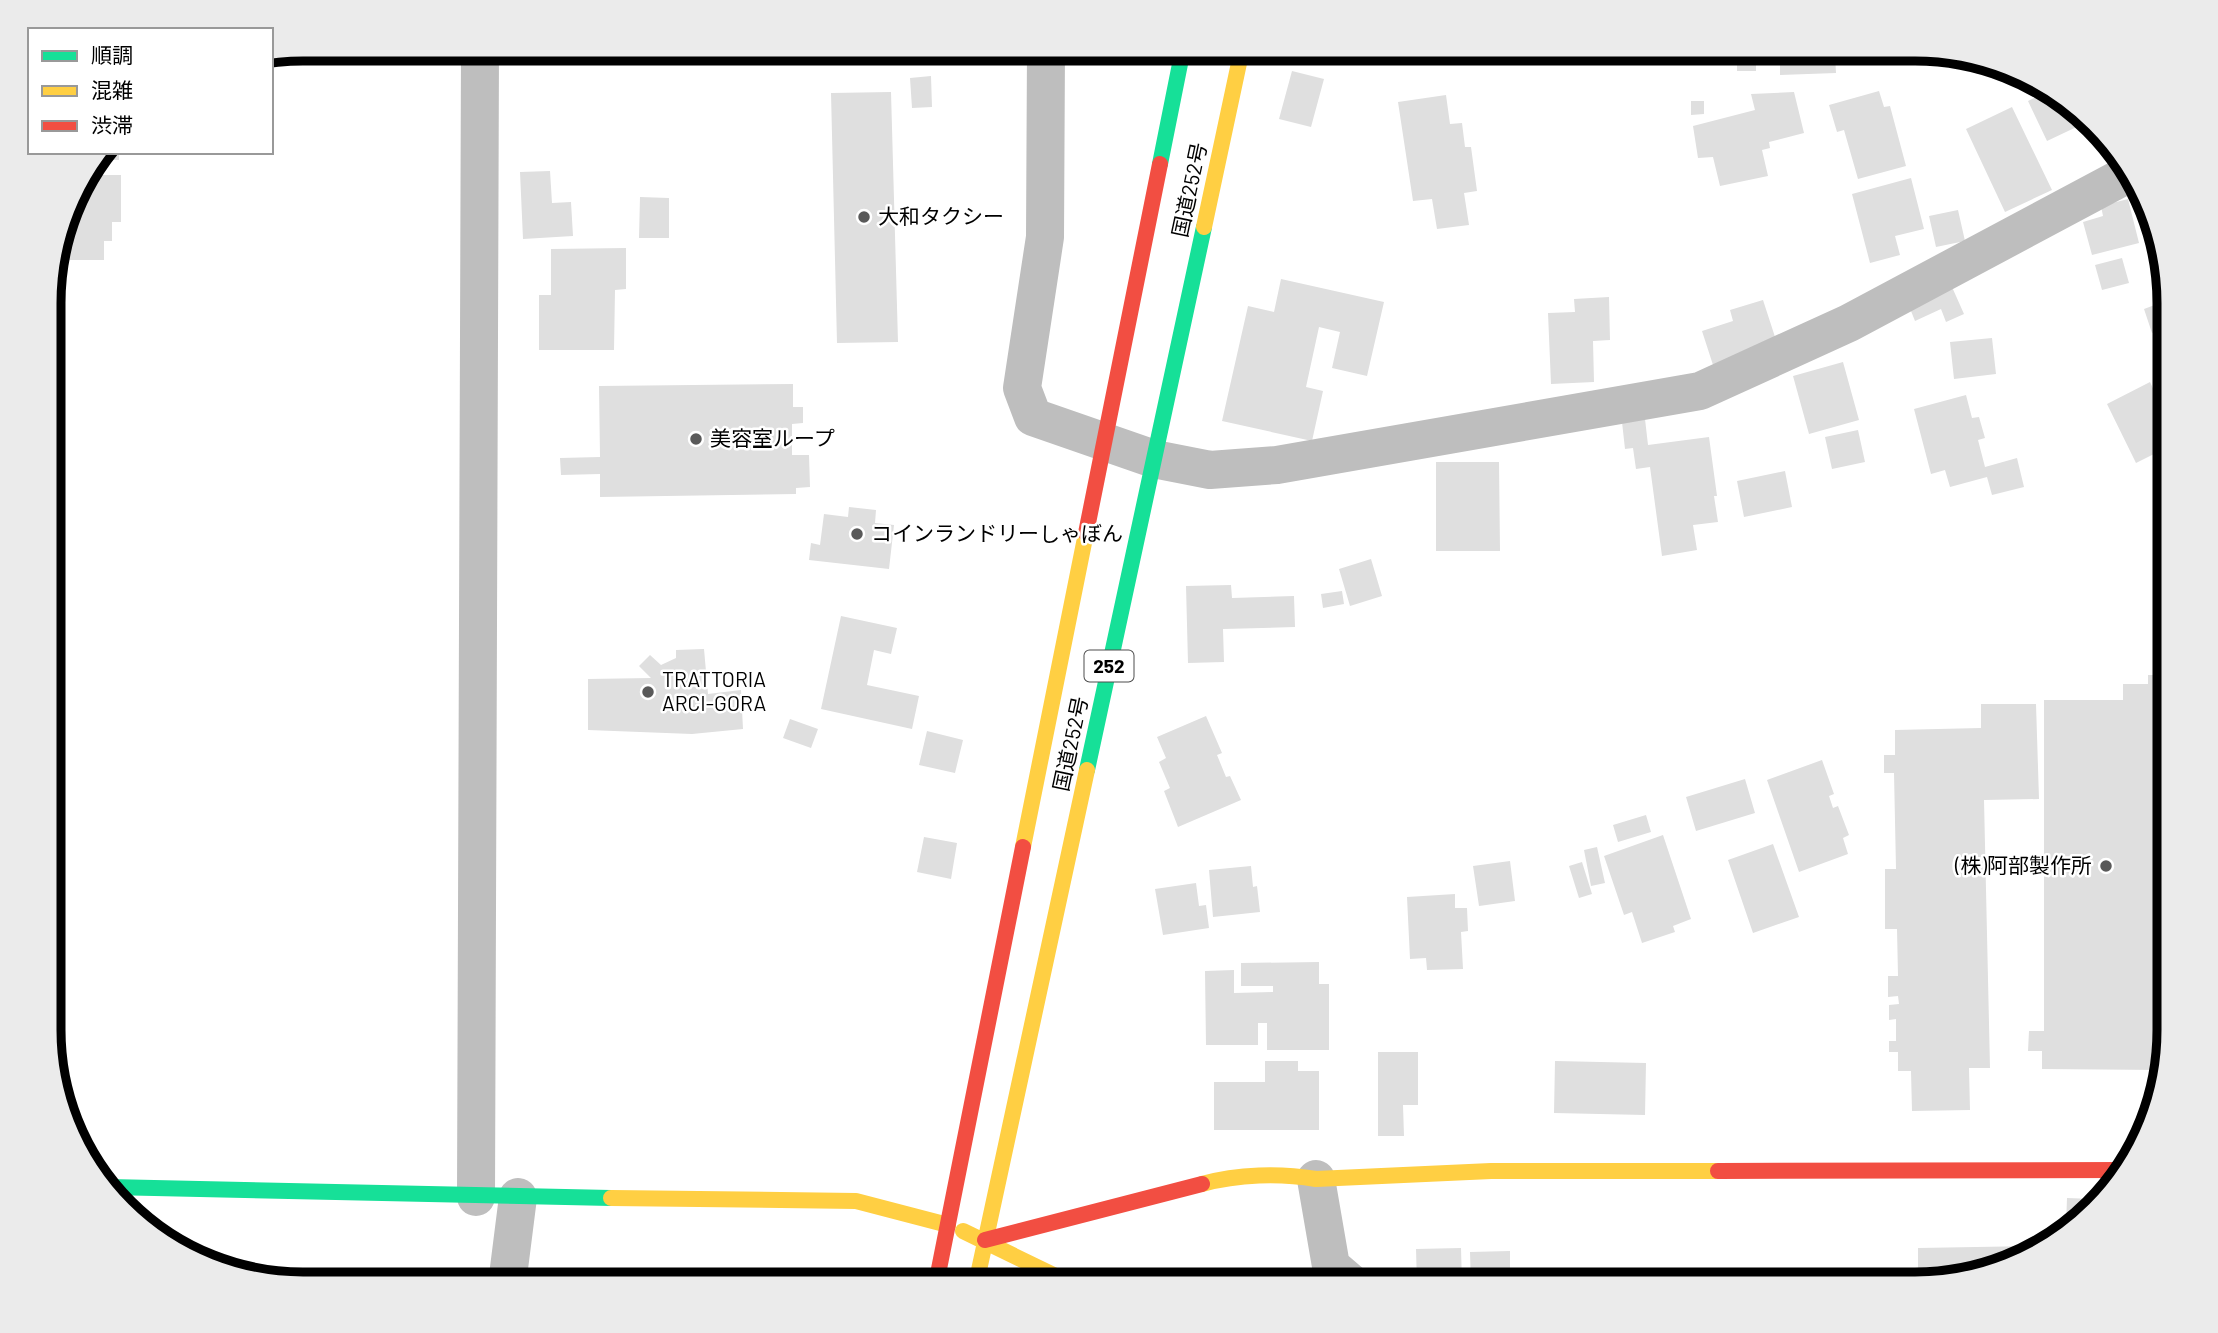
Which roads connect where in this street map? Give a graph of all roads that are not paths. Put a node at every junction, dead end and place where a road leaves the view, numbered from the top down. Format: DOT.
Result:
graph roads {
  1 [pos="480,61"];
  2 [pos="1046,61"];
  3 [pos="1181,61"];
  4 [pos="1239,61"];
  5 [pos="2121,178"];
  6 [pos="1104,443"];
  7 [pos="1154,459"];
  8 [pos="2112,1170"];
  9 [pos="1316,1179"];
  10 [pos="120,1187"];
  11 [pos="476,1197"];
  12 [pos="518,1198"];
  13 [pos="948,1225"];
  14 [pos="985,1240"];
  15 [pos="1337,1271"];
  16 [pos="509,1272"];
  17 [pos="939,1272"];
  18 [pos="979,1272"];
  19 [pos="1047,1272"];
  1 -- 11 [label="street"];
  2 -- 6 [label="street"];
  3 -- 6 [label="main road, 国道252号 / 252"];
  4 -- 7 [label="main road, 国道252号 / 252"];
  5 -- 7 [label="street"];
  6 -- 7 [label="street"];
  6 -- 13 [label="main road, 国道252号 / 252"];
  7 -- 14 [label="main road, 国道252号 / 252"];
  8 -- 9 [label="main road"];
  9 -- 14 [label="main road"];
  9 -- 15 [label="street"];
  10 -- 11 [label="main road"];
  11 -- 12 [label="main road"];
  12 -- 13 [label="main road"];
  12 -- 16 [label="street"];
  13 -- 14 [label="main road"];
  13 -- 17 [label="main road, 国道252号 / 252"];
  14 -- 18 [label="main road, 国道252号 / 252"];
  14 -- 19 [label="main road"];
}
